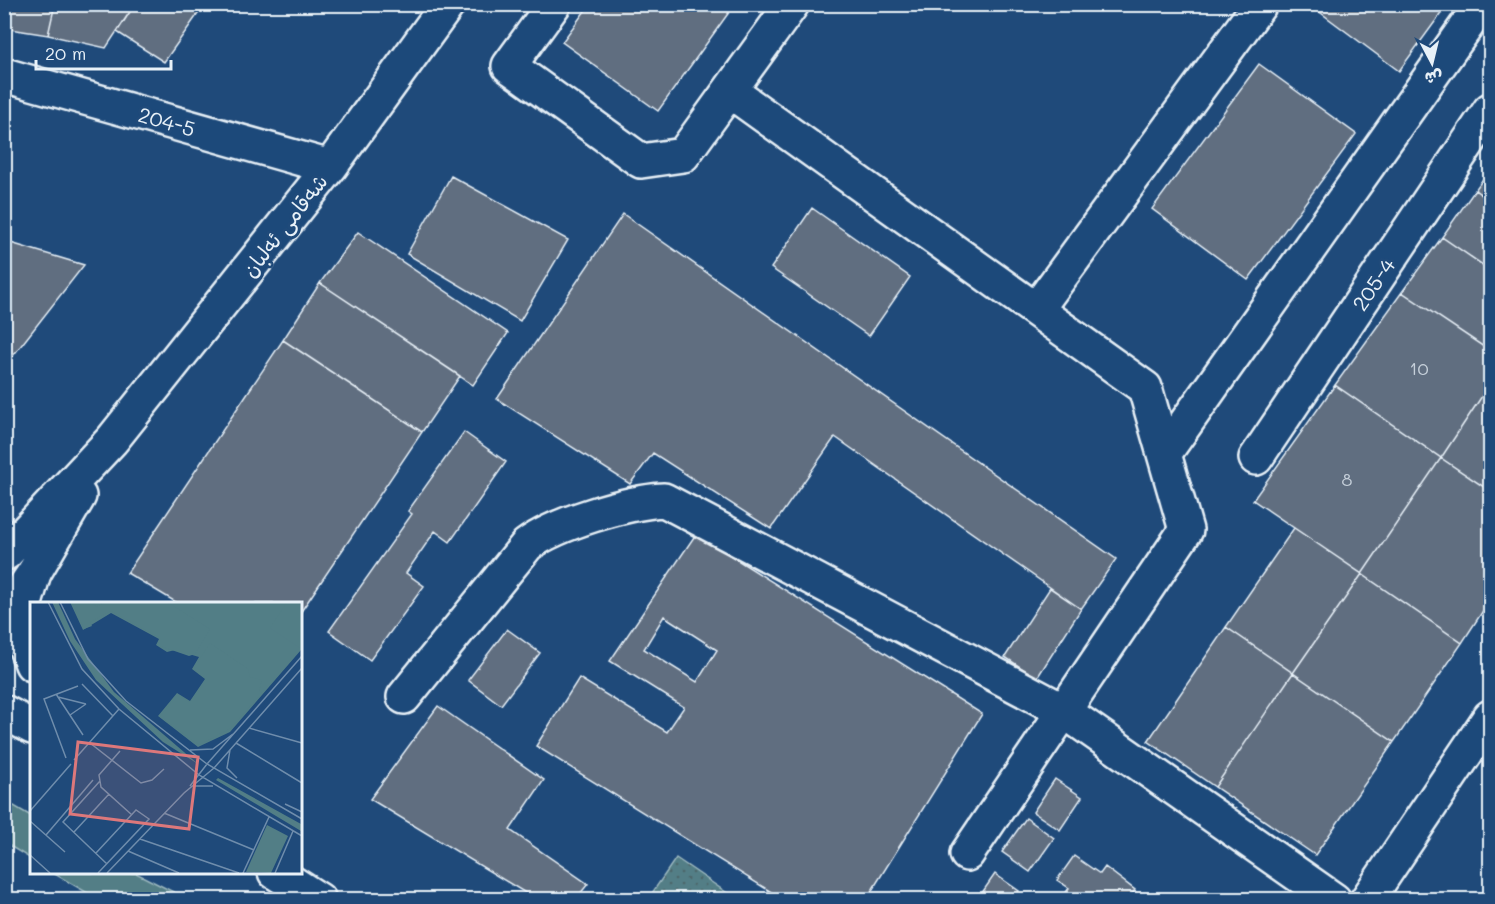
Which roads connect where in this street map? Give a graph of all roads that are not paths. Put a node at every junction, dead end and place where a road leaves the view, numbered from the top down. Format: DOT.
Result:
graph roads {
  1 [pos="448,4"];
  2 [pos="554,4"];
  3 [pos="792,4"];
  4 [pos="1260,4"];
  5 [pos="1482,4"];
  6 [pos="4,75"];
  7 [pos="730,91"];
  8 [pos="1491,110"];
  9 [pos="330,167"];
  10 [pos="1036,310"];
  11 [pos="112,441"];
  12 [pos="1164,454"];
  13 [pos="1256,458"];
  14 [pos="11,544"];
  15 [pos="34,573"];
  16 [pos="4,617"];
  17 [pos="30,659"];
  18 [pos="404,697"];
  19 [pos="1064,711"];
  20 [pos="4,712"];
  21 [pos="1491,717"];
  22 [pos="30,726"];
  23 [pos="967,854"];
  24 [pos="277,874"];
  25 [pos="319,900"];
  26 [pos="1334,900"];
  27 [pos="1367,900"];
  1 -- 9 [label="main road, شەقامی ئەلبان"];
  2 -- 7 [label="main road"];
  3 -- 7 [label="main road"];
  4 -- 10 [label="main road"];
  5 -- 12 [label="main road"];
  6 -- 9 [label="main road, 204-5"];
  7 -- 10 [label="main road"];
  8 -- 13 [label="main road, 205-4"];
  9 -- 11 [label="main road, شەقامی ئەلبان"];
  10 -- 12 [label="main road"];
  11 -- 14 [label="main road, شەقامی ئەلبان"];
  11 -- 15 [label="main road, شەقامی ئەلبان"];
  12 -- 19 [label="main road"];
  15 -- 16 [label="main road, شەقامی ئەلبان"];
  15 -- 17 [label="main road"];
  18 -- 19 [label="main road"];
  19 -- 23 [label="main road"];
  19 -- 26 [label="main road"];
  20 -- 22 [label="main road"];
  21 -- 27 [label="main road"];
  24 -- 25 [label="main road"];
}
